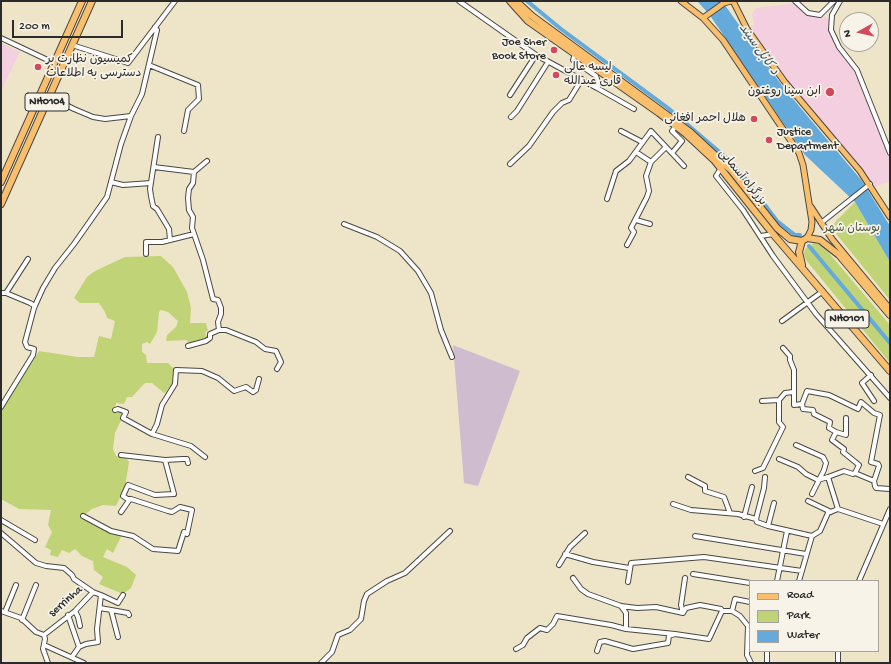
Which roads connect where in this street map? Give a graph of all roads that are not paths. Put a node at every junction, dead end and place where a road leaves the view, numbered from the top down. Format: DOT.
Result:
graph roads {
  1 [pos="82,1"];
  2 [pos="92,1"];
  3 [pos="175,1"];
  4 [pos="459,1"];
  5 [pos="510,1"];
  6 [pos="516,1"];
  7 [pos="681,1"];
  8 [pos="732,1"];
  9 [pos="795,1"];
  10 [pos="834,1"];
  11 [pos="840,1"];
  12 [pos="702,18"];
  13 [pos="155,27"];
  14 [pos="1,38"];
  15 [pos="72,45"];
  16 [pos="575,54"];
  17 [pos="536,55"];
  18 [pos="548,62"];
  19 [pos="54,63"];
  20 [pos="149,65"];
  21 [pos="582,79"];
  22 [pos="597,88"];
  23 [pos="510,95"];
  24 [pos="49,96"];
  25 [pos="634,109"];
  26 [pos="131,116"];
  27 [pos="511,117"];
  28 [pos="676,126"];
  29 [pos="184,131"];
  30 [pos="623,133"];
  31 [pos="158,137"];
  32 [pos="642,142"];
  33 [pos="666,147"];
  34 [pos="636,152"];
  35 [pos="672,153"];
  36 [pos="890,153"];
  37 [pos="13,154"];
  38 [pos="22,158"];
  39 [pos="207,161"];
  40 [pos="651,162"];
  41 [pos="510,164"];
  42 [pos="684,166"];
  43 [pos="154,167"];
  44 [pos="722,167"];
  45 [pos="194,172"];
  46 [pos="1,182"];
  47 [pos="110,182"];
  48 [pos="152,183"];
  49 [pos="870,186"];
  50 [pos="607,199"];
  51 [pos="1,204"];
  52 [pos="810,205"];
  53 [pos="890,211"];
  54 [pos="890,217"];
  55 [pos="636,220"];
  56 [pos="821,223"];
  57 [pos="344,224"];
  58 [pos="650,224"];
  59 [pos="194,234"];
  60 [pos="773,234"];
  61 [pos="761,236"];
  62 [pos="170,240"];
  63 [pos="804,240"];
  64 [pos="627,244"];
  65 [pos="146,254"];
  66 [pos="28,259"];
  67 [pos="804,268"];
  68 [pos="823,291"];
  69 [pos="1,293"];
  70 [pos="6,293"];
  71 [pos="807,302"];
  72 [pos="34,308"];
  73 [pos="890,309"];
  74 [pos="890,315"];
  75 [pos="782,321"];
  76 [pos="219,330"];
  77 [pos="188,346"];
  78 [pos="783,348"];
  79 [pos="452,357"];
  80 [pos="277,369"];
  81 [pos="890,371"];
  82 [pos="871,375"];
  83 [pos="259,379"];
  84 [pos="793,392"];
  85 [pos="890,398"];
  86 [pos="779,400"];
  87 [pos="762,401"];
  88 [pos="874,401"];
  89 [pos="802,404"];
  90 [pos="1,407"];
  91 [pos="115,410"];
  92 [pos="846,418"];
  93 [pos="836,432"];
  94 [pos="152,434"];
  95 [pos="796,445"];
  96 [pos="121,455"];
  97 [pos="206,457"];
  98 [pos="780,459"];
  99 [pos="165,460"];
  100 [pos="188,463"];
  101 [pos="755,470"];
  102 [pos="855,473"];
  103 [pos="688,477"];
  104 [pos="765,477"];
  105 [pos="828,477"];
  106 [pos="818,480"];
  107 [pos="874,481"];
  108 [pos="752,487"];
  109 [pos="890,489"];
  110 [pos="812,494"];
  111 [pos="130,498"];
  112 [pos="808,500"];
  113 [pos="774,503"];
  114 [pos="673,504"];
  115 [pos="838,509"];
  116 [pos="890,509"];
  117 [pos="121,512"];
  118 [pos="730,512"];
  119 [pos="831,512"];
  120 [pos="84,516"];
  121 [pos="744,517"];
  122 [pos="756,519"];
  123 [pos="1,520"];
  124 [pos="883,524"];
  125 [pos="768,526"];
  126 [pos="450,531"];
  127 [pos="787,531"];
  128 [pos="1,533"];
  129 [pos="585,533"];
  130 [pos="695,536"];
  131 [pos="812,536"];
  132 [pos="35,540"];
  133 [pos="783,550"];
  134 [pos="565,554"];
  135 [pos="806,554"];
  136 [pos="559,565"];
  137 [pos="630,568"];
  138 [pos="780,568"];
  139 [pos="802,571"];
  140 [pos="693,574"];
  141 [pos="574,578"];
  142 [pos="685,578"];
  143 [pos="777,580"];
  144 [pos="798,580"];
  145 [pos="859,580"];
  146 [pos="628,582"];
  147 [pos="749,584"];
  148 [pos="16,585"];
  149 [pos="36,585"];
  150 [pos="93,592"];
  151 [pos="101,595"];
  152 [pos="123,595"];
  153 [pos="749,602"];
  154 [pos="621,606"];
  155 [pos="100,608"];
  156 [pos="111,610"];
  157 [pos="3,611"];
  158 [pos="74,611"];
  159 [pos="722,611"];
  160 [pos="732,611"];
  161 [pos="683,613"];
  162 [pos="68,615"];
  163 [pos="129,616"];
  164 [pos="22,620"];
  165 [pos="80,626"];
  166 [pos="626,629"];
  167 [pos="675,634"];
  168 [pos="44,635"];
  169 [pos="118,637"];
  170 [pos="44,646"];
  171 [pos="79,647"];
  172 [pos="516,649"];
  173 [pos="597,651"];
  174 [pos="766,652"];
  175 [pos="838,652"];
  176 [pos="72,657"];
  177 [pos="48,663"];
  178 [pos="84,663"];
  179 [pos="321,663"];
  180 [pos="751,663"];
  181 [pos="767,663"];
  182 [pos="838,663"];
  1 -- 19 [label="highway, NH0104"];
  2 -- 15 [label="highway, NH0104"];
  3 -- 13 [label="street"];
  4 -- 17 [label="street"];
  5 -- 16 [label="highway, بزرگراه آسمایی / NH0101"];
  6 -- 63 [label="highway, بزرگراه آسمایی / NH0101"];
  7 -- 12 [label="main road"];
  8 -- 12 [label="main road"];
  8 -- 49 [label="main road"];
  9 -- 10 [label="street"];
  11 -- 36 [label="street"];
  12 -- 52 [label="main road"];
  13 -- 15 [label="street"];
  13 -- 20 [label="street"];
  14 -- 19 [label="street"];
  15 -- 24 [label="highway, NH0104"];
  16 -- 22 [label="street"];
  16 -- 28 [label="highway, بزرگراه آسمایی / NH0101"];
  17 -- 18 [label="street"];
  17 -- 23 [label="street"];
  18 -- 21 [label="street"];
  18 -- 27 [label="street"];
  19 -- 37 [label="highway, NH0104"];
  20 -- 26 [label="street"];
  20 -- 29 [label="street"];
  21 -- 22 [label="street"];
  21 -- 41 [label="street"];
  22 -- 25 [label="street"];
  24 -- 26 [label="street"];
  24 -- 38 [label="highway, NH0104"];
  26 -- 47 [label="street"];
  28 -- 35 [label="street"];
  28 -- 44 [label="highway, بزرگراه آسمایی / NH0101"];
  30 -- 32 [label="street"];
  31 -- 43 [label="street"];
  32 -- 33 [label="street"];
  32 -- 34 [label="street"];
  33 -- 35 [label="street"];
  33 -- 40 [label="street"];
  34 -- 40 [label="street"];
  34 -- 50 [label="street"];
  35 -- 42 [label="street"];
  37 -- 38 [label="highway"];
  37 -- 46 [label="highway, NH0104"];
  38 -- 51 [label="highway, NH0104"];
  39 -- 45 [label="street"];
  40 -- 55 [label="street"];
  43 -- 45 [label="street"];
  43 -- 48 [label="street"];
  44 -- 60 [label="highway, بزرگراه آسمایی / NH0101"];
  44 -- 61 [label="street"];
  45 -- 59 [label="street"];
  47 -- 48 [label="street"];
  47 -- 72 [label="street"];
  48 -- 62 [label="street"];
  49 -- 53 [label="main road"];
  49 -- 54 [label="main road"];
  49 -- 56 [label="street"];
  52 -- 56 [label="main road"];
  52 -- 63 [label="main road"];
  55 -- 58 [label="street"];
  55 -- 64 [label="street"];
  56 -- 73 [label="main road"];
  57 -- 79 [label="street"];
  59 -- 62 [label="street"];
  59 -- 76 [label="street"];
  60 -- 61 [label="street"];
  60 -- 67 [label="highway, بزرگراه آسمایی / NH0101"];
  61 -- 71 [label="street"];
  62 -- 65 [label="street"];
  63 -- 67 [label="highway, NH0101"];
  63 -- 74 [label="highway, بزرگراه آسمایی / NH0101"];
  66 -- 70 [label="street"];
  67 -- 68 [label="highway, بزرگراه آسمایی / NH0101"];
  68 -- 71 [label="street"];
  68 -- 81 [label="highway, بزرگراه آسمایی / NH0101"];
  69 -- 70 [label="street"];
  70 -- 72 [label="street"];
  71 -- 75 [label="street"];
  71 -- 82 [label="street"];
  72 -- 90 [label="street"];
  76 -- 77 [label="street"];
  76 -- 80 [label="street"];
  78 -- 84 [label="street"];
  82 -- 85 [label="street"];
  82 -- 88 [label="street"];
  83 -- 94 [label="street"];
  84 -- 86 [label="street"];
  84 -- 89 [label="street"];
  86 -- 87 [label="street"];
  86 -- 101 [label="street"];
  89 -- 93 [label="street"];
  89 -- 107 [label="street"];
  91 -- 94 [label="street"];
  92 -- 93 [label="street"];
  93 -- 102 [label="street"];
  94 -- 97 [label="street"];
  95 -- 106 [label="street"];
  96 -- 99 [label="street"];
  98 -- 106 [label="street"];
  99 -- 100 [label="street"];
  99 -- 111 [label="street"];
  102 -- 105 [label="street"];
  102 -- 107 [label="street"];
  103 -- 118 [label="street"];
  104 -- 122 [label="street"];
  105 -- 106 [label="street"];
  105 -- 115 [label="street"];
  106 -- 110 [label="street"];
  107 -- 109 [label="street"];
  108 -- 121 [label="street"];
  111 -- 117 [label="street"];
  111 -- 120 [label="street"];
  112 -- 119 [label="street"];
  113 -- 125 [label="street"];
  114 -- 118 [label="street"];
  115 -- 119 [label="street"];
  115 -- 124 [label="street"];
  116 -- 124 [label="street"];
  118 -- 121 [label="street"];
  119 -- 131 [label="street"];
  121 -- 122 [label="street"];
  122 -- 125 [label="street"];
  123 -- 132 [label="street"];
  124 -- 145 [label="street"];
  125 -- 127 [label="street"];
  126 -- 179 [label="street"];
  127 -- 131 [label="street"];
  127 -- 133 [label="street"];
  128 -- 150 [label="street, serrinha"];
  129 -- 134 [label="street"];
  130 -- 133 [label="street"];
  131 -- 135 [label="street"];
  133 -- 135 [label="street"];
  133 -- 138 [label="street"];
  134 -- 136 [label="street"];
  134 -- 137 [label="street"];
  135 -- 139 [label="street"];
  137 -- 138 [label="street"];
  137 -- 146 [label="street"];
  138 -- 139 [label="street"];
  138 -- 143 [label="street"];
  139 -- 144 [label="street"];
  140 -- 147 [label="street"];
  141 -- 154 [label="street"];
  142 -- 161 [label="street"];
  148 -- 157 [label="street"];
  149 -- 164 [label="street"];
  150 -- 151 [label="street"];
  150 -- 158 [label="street, serrinha"];
  151 -- 152 [label="street"];
  151 -- 155 [label="street"];
  153 -- 160 [label="street"];
  154 -- 161 [label="street"];
  154 -- 166 [label="street"];
  155 -- 156 [label="street"];
  155 -- 171 [label="street"];
  156 -- 163 [label="street"];
  156 -- 169 [label="street"];
  157 -- 164 [label="street"];
  158 -- 162 [label="street, serrinha"];
  158 -- 165 [label="street"];
  159 -- 160 [label="street"];
  159 -- 161 [label="street"];
  159 -- 167 [label="street"];
  160 -- 180 [label="street"];
  162 -- 168 [label="street, serrinha"];
  162 -- 171 [label="street"];
  164 -- 168 [label="street"];
  166 -- 167 [label="street"];
  166 -- 172 [label="street"];
  167 -- 173 [label="street"];
  168 -- 170 [label="street"];
  170 -- 176 [label="street"];
  170 -- 177 [label="street"];
  171 -- 176 [label="street"];
  174 -- 181 [label="street"];
  175 -- 182 [label="street"];
  176 -- 178 [label="street"];
}
